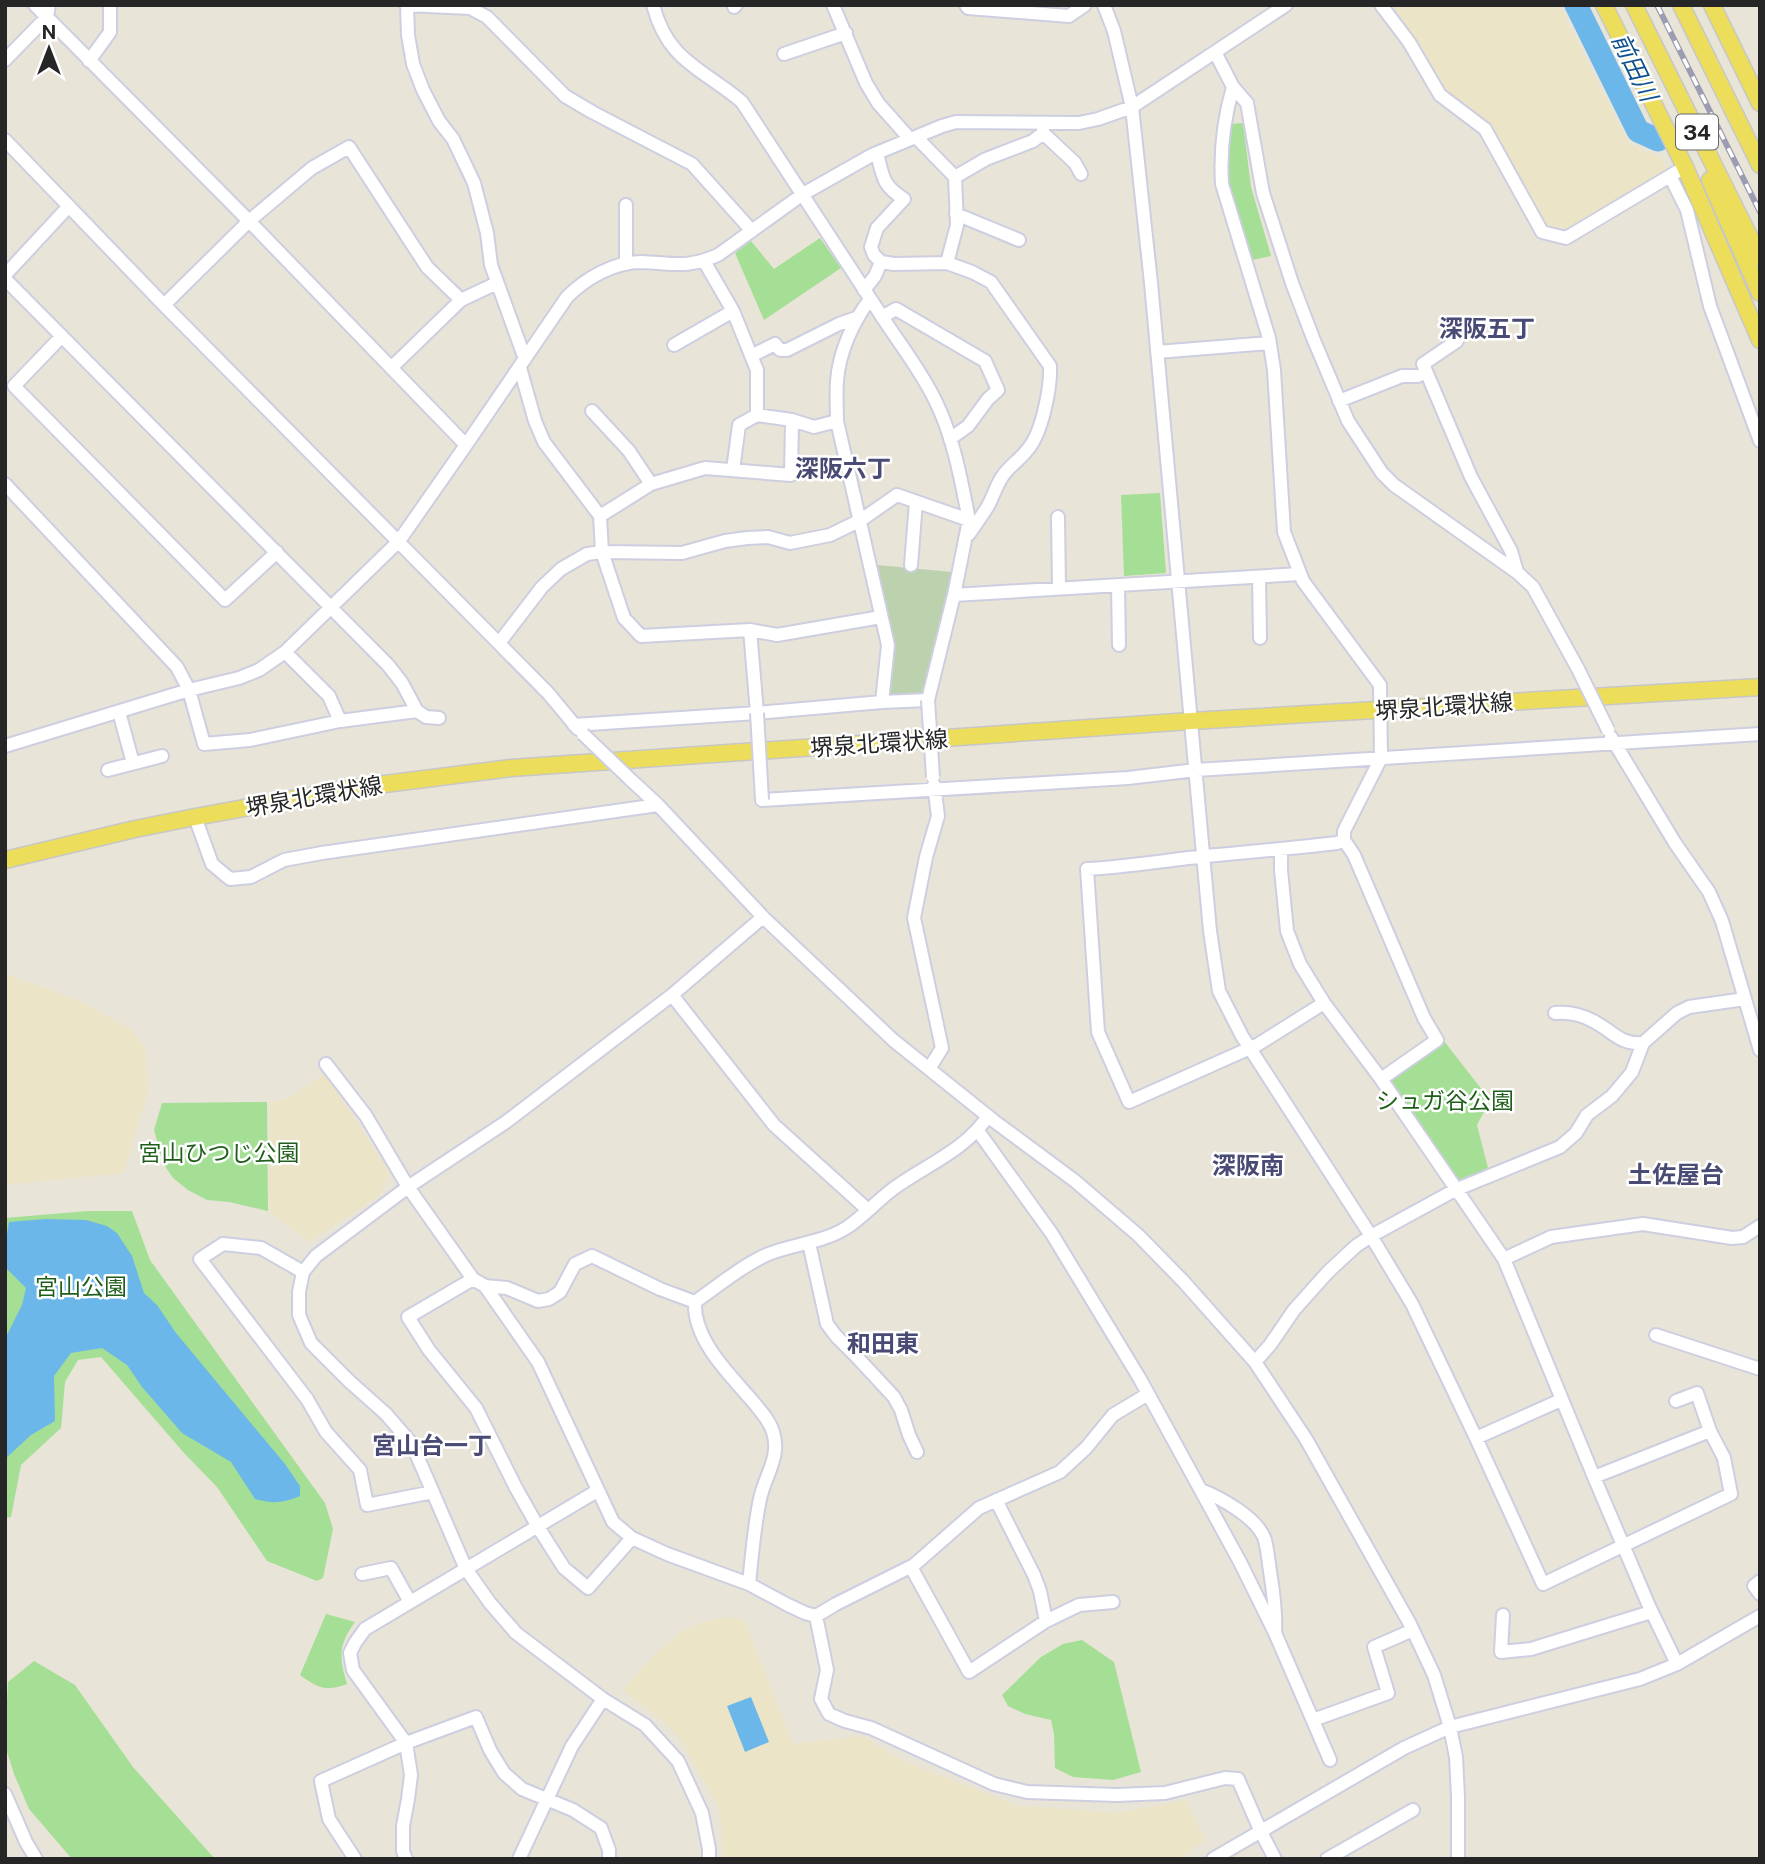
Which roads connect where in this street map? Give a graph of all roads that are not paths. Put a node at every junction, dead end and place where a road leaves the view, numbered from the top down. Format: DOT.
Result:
graph roads {
  1 [pos="35,5"];
  2 [pos="110,5"];
  3 [pos="406,5"];
  4 [pos="653,5"];
  5 [pos="833,5"];
  6 [pos="966,5"];
  7 [pos="1085,5"];
  8 [pos="1104,5"];
  9 [pos="1286,5"];
  10 [pos="1381,5"];
  11 [pos="1604,5"];
  12 [pos="1634,5"];
  13 [pos="1681,5"];
  14 [pos="1712,5"];
  15 [pos="472,6"];
  16 [pos="48,11"];
  17 [pos="846,33"];
  18 [pos="1651,40"];
  19 [pos="1215,52"];
  20 [pos="784,54"];
  21 [pos="5,60"];
  22 [pos="89,61"];
  23 [pos="1233,87"];
  24 [pos="1760,103"];
  25 [pos="1132,107"];
  26 [pos="1043,128"];
  27 [pos="913,138"];
  28 [pos="5,140"];
  29 [pos="877,153"];
  30 [pos="1760,166"];
  31 [pos="1677,172"];
  32 [pos="1081,174"];
  33 [pos="955,177"];
  34 [pos="803,194"];
  35 [pos="626,205"];
  36 [pos="69,206"];
  37 [pos="956,214"];
  38 [pos="249,221"];
  39 [pos="751,231"];
  40 [pos="1019,240"];
  41 [pos="1760,258"];
  42 [pos="704,261"];
  43 [pos="881,262"];
  44 [pos="947,263"];
  45 [pos="626,264"];
  46 [pos="5,277"];
  47 [pos="497,283"];
  48 [pos="1760,293"];
  49 [pos="867,295"];
  50 [pos="461,300"];
  51 [pos="164,305"];
  52 [pos="733,311"];
  53 [pos="882,317"];
  54 [pos="856,318"];
  55 [pos="62,336"];
  56 [pos="1760,340"];
  57 [pos="1457,341"];
  58 [pos="1269,343"];
  59 [pos="674,345"];
  60 [pos="1157,352"];
  61 [pos="751,356"];
  62 [pos="523,363"];
  63 [pos="391,368"];
  64 [pos="1418,376"];
  65 [pos="1339,401"];
  66 [pos="592,411"];
  67 [pos="757,415"];
  68 [pos="792,420"];
  69 [pos="838,421"];
  70 [pos="950,439"];
  71 [pos="1760,440"];
  72 [pos="466,445"];
  73 [pos="733,470"];
  74 [pos="5,484"];
  75 [pos="651,484"];
  76 [pos="916,502"];
  77 [pos="600,516"];
  78 [pos="1058,517"];
  79 [pos="860,520"];
  80 [pos="969,520"];
  81 [pos="965,540"];
  82 [pos="399,541"];
  83 [pos="277,552"];
  84 [pos="602,552"];
  85 [pos="911,565"];
  86 [pos="1518,573"];
  87 [pos="1300,574"];
  88 [pos="1259,577"];
  89 [pos="1178,582"];
  90 [pos="1118,585"];
  91 [pos="1059,589"];
  92 [pos="954,595"];
  93 [pos="330,607"];
  94 [pos="881,617"];
  95 [pos="750,630"];
  96 [pos="1260,638"];
  97 [pos="499,643"];
  98 [pos="1119,645"];
  99 [pos="285,652"];
  100 [pos="1760,687"];
  101 [pos="190,690"];
  102 [pos="928,700"];
  103 [pos="882,702"];
  104 [pos="1381,710"];
  105 [pos="418,711"];
  106 [pos="119,712"];
  107 [pos="757,713"];
  108 [pos="439,718"];
  109 [pos="340,721"];
  110 [pos="1191,721"];
  111 [pos="578,729"];
  112 [pos="1760,734"];
  113 [pos="1613,743"];
  114 [pos="5,746"];
  115 [pos="162,756"];
  116 [pos="1381,758"];
  117 [pos="133,763"];
  118 [pos="108,770"];
  119 [pos="1196,770"];
  120 [pos="934,784"];
  121 [pos="658,805"];
  122 [pos="195,817"];
  123 [pos="1344,840"];
  124 [pos="1281,850"];
  125 [pos="1204,856"];
  126 [pos="5,860"];
  127 [pos="763,917"];
  128 [pos="672,995"];
  129 [pos="1745,999"];
  130 [pos="1324,1003"];
  131 [pos="1555,1013"];
  132 [pos="1643,1043"];
  133 [pos="1248,1049"];
  134 [pos="1760,1050"];
  135 [pos="326,1064"];
  136 [pos="929,1069"];
  137 [pos="1381,1079"];
  138 [pos="988,1116"];
  139 [pos="978,1132"];
  140 [pos="408,1187"];
  141 [pos="1455,1190"];
  142 [pos="869,1210"];
  143 [pos="1760,1226"];
  144 [pos="1371,1236"];
  145 [pos="809,1243"];
  146 [pos="1504,1259"];
  147 [pos="303,1272"];
  148 [pos="473,1279"];
  149 [pos="485,1286"];
  150 [pos="695,1302"];
  151 [pos="1656,1335"];
  152 [pos="1255,1362"];
  153 [pos="1760,1368"];
  154 [pos="1148,1394"];
  155 [pos="1561,1400"];
  156 [pos="1676,1401"];
  157 [pos="1710,1431"];
  158 [pos="1476,1438"];
  159 [pos="917,1452"];
  160 [pos="1594,1477"];
  161 [pos="1201,1490"];
  162 [pos="597,1491"];
  163 [pos="433,1492"];
  164 [pos="996,1500"];
  165 [pos="538,1527"];
  166 [pos="632,1538"];
  167 [pos="1623,1545"];
  168 [pos="911,1567"];
  169 [pos="466,1569"];
  170 [pos="362,1574"];
  171 [pos="1760,1581"];
  172 [pos="749,1584"];
  173 [pos="1760,1594"];
  174 [pos="410,1602"];
  175 [pos="1113,1602"];
  176 [pos="1651,1612"];
  177 [pos="1503,1615"];
  178 [pos="816,1616"];
  179 [pos="1760,1616"];
  180 [pos="1046,1621"];
  181 [pos="1413,1630"];
  182 [pos="1275,1633"];
  183 [pos="1677,1664"];
  184 [pos="603,1699"];
  185 [pos="1313,1720"];
  186 [pos="1450,1727"];
  187 [pos="406,1743"];
  188 [pos="1330,1760"];
  189 [pos="5,1794"];
  190 [pos="546,1798"];
  191 [pos="1413,1810"];
  192 [pos="1261,1832"];
  193 [pos="36,1859"];
  194 [pos="355,1859"];
  195 [pos="406,1859"];
  196 [pos="519,1859"];
  197 [pos="609,1859"];
  198 [pos="709,1859"];
  199 [pos="1213,1859"];
  200 [pos="1275,1859"];
  201 [pos="1327,1859"];
  202 [pos="1458,1859"];
  1 -- 16 [label="street"];
  2 -- 22 [label="street"];
  3 -- 15 [label="street"];
  3 -- 47 [label="street"];
  4 -- 34 [label="street"];
  5 -- 17 [label="street"];
  6 -- 7 [label="street"];
  8 -- 25 [label="street"];
  9 -- 19 [label="street"];
  10 -- 31 [label="street"];
  11 -- 31 [label="main road"];
  12 -- 18 [label="main road, 34"];
  13 -- 30 [label="main road, 34"];
  14 -- 24 [label="main road"];
  15 -- 39 [label="street"];
  16 -- 21 [label="street"];
  16 -- 22 [label="street"];
  17 -- 20 [label="street"];
  17 -- 27 [label="street"];
  18 -- 41 [label="main road, 34"];
  18 -- 48 [label="main road"];
  19 -- 23 [label="street"];
  19 -- 25 [label="street"];
  22 -- 38 [label="street"];
  23 -- 58 [label="street"];
  23 -- 65 [label="street"];
  25 -- 26 [label="street"];
  25 -- 60 [label="street"];
  26 -- 27 [label="street"];
  26 -- 32 [label="street"];
  26 -- 33 [label="street"];
  27 -- 29 [label="street"];
  27 -- 33 [label="street"];
  28 -- 36 [label="street"];
  29 -- 34 [label="street"];
  29 -- 43 [label="street"];
  31 -- 56 [label="main road"];
  31 -- 71 [label="street"];
  33 -- 37 [label="street"];
  34 -- 39 [label="street"];
  34 -- 49 [label="street"];
  35 -- 45 [label="street"];
  36 -- 46 [label="street"];
  36 -- 51 [label="street"];
  37 -- 40 [label="street"];
  37 -- 44 [label="street"];
  38 -- 50 [label="street"];
  38 -- 51 [label="street"];
  38 -- 63 [label="street"];
  39 -- 42 [label="street"];
  42 -- 45 [label="street"];
  42 -- 52 [label="street"];
  43 -- 44 [label="street"];
  43 -- 49 [label="street"];
  44 -- 81 [label="street"];
  45 -- 62 [label="street"];
  46 -- 55 [label="street"];
  47 -- 50 [label="street"];
  47 -- 62 [label="street"];
  49 -- 53 [label="street"];
  49 -- 54 [label="street"];
  50 -- 63 [label="street"];
  51 -- 82 [label="street"];
  52 -- 59 [label="street"];
  52 -- 61 [label="street"];
  53 -- 70 [label="street"];
  53 -- 70 [label="street"];
  54 -- 61 [label="street"];
  54 -- 69 [label="street"];
  55 -- 83 [label="street"];
  55 -- 83 [label="street"];
  57 -- 86 [label="street"];
  58 -- 60 [label="street"];
  58 -- 87 [label="street"];
  60 -- 89 [label="street"];
  61 -- 67 [label="street"];
  62 -- 72 [label="street"];
  62 -- 77 [label="street"];
  63 -- 72 [label="street"];
  64 -- 65 [label="street"];
  65 -- 86 [label="street"];
  66 -- 75 [label="street"];
  67 -- 68 [label="street"];
  67 -- 73 [label="street"];
  68 -- 69 [label="street"];
  68 -- 73 [label="street"];
  69 -- 79 [label="street"];
  70 -- 80 [label="street"];
  72 -- 82 [label="street"];
  73 -- 75 [label="street"];
  74 -- 101 [label="street"];
  75 -- 77 [label="street"];
  76 -- 79 [label="street"];
  76 -- 80 [label="street"];
  76 -- 85 [label="street"];
  77 -- 84 [label="street"];
  78 -- 91 [label="street"];
  79 -- 84 [label="street"];
  79 -- 94 [label="street"];
  80 -- 81 [label="street"];
  81 -- 92 [label="street"];
  82 -- 93 [label="street"];
  82 -- 97 [label="street"];
  83 -- 93 [label="street"];
  84 -- 95 [label="street"];
  84 -- 97 [label="street"];
  86 -- 113 [label="street, bridge"];
  87 -- 88 [label="street"];
  87 -- 104 [label="street"];
  88 -- 89 [label="street"];
  88 -- 96 [label="street"];
  89 -- 90 [label="street"];
  89 -- 110 [label="street"];
  90 -- 91 [label="street"];
  90 -- 98 [label="street"];
  91 -- 92 [label="street"];
  92 -- 102 [label="street"];
  93 -- 99 [label="street"];
  93 -- 105 [label="street"];
  94 -- 95 [label="street"];
  94 -- 103 [label="street"];
  95 -- 107 [label="street"];
  97 -- 111 [label="street"];
  99 -- 101 [label="street"];
  99 -- 109 [label="street"];
  100 -- 104 [label="main road, 堺泉北環状線"];
  101 -- 106 [label="street"];
  101 -- 109 [label="street"];
  102 -- 103 [label="street"];
  102 -- 120 [label="street, bridge"];
  103 -- 107 [label="street"];
  104 -- 110 [label="main road, 堺泉北環状線"];
  104 -- 116 [label="street"];
  105 -- 108 [label="street"];
  105 -- 109 [label="street"];
  106 -- 114 [label="street"];
  106 -- 117 [label="street"];
  107 -- 111 [label="street"];
  107 -- 120 [label="street, bridge"];
  110 -- 119 [label="street"];
  110 -- 122 [label="main road, 堺泉北環状線"];
  111 -- 121 [label="street, bridge"];
  112 -- 113 [label="street"];
  113 -- 116 [label="street"];
  113 -- 129 [label="street"];
  115 -- 117 [label="street"];
  116 -- 119 [label="street"];
  116 -- 123 [label="street"];
  117 -- 118 [label="street"];
  119 -- 120 [label="street"];
  119 -- 125 [label="street"];
  120 -- 136 [label="street"];
  121 -- 122 [label="street"];
  121 -- 127 [label="street"];
  122 -- 126 [label="main road, 堺泉北環状線"];
  123 -- 124 [label="street"];
  123 -- 137 [label="street"];
  124 -- 125 [label="street"];
  124 -- 130 [label="street"];
  125 -- 133 [label="street"];
  125 -- 133 [label="street"];
  127 -- 128 [label="street"];
  127 -- 136 [label="street"];
  128 -- 140 [label="street"];
  128 -- 142 [label="street"];
  129 -- 132 [label="street"];
  129 -- 134 [label="street"];
  130 -- 133 [label="street"];
  130 -- 137 [label="street"];
  131 -- 132 [label="street"];
  132 -- 141 [label="street"];
  133 -- 144 [label="street"];
  135 -- 140 [label="street"];
  136 -- 138 [label="street"];
  137 -- 141 [label="street"];
  138 -- 139 [label="street"];
  138 -- 152 [label="street"];
  139 -- 142 [label="street"];
  139 -- 154 [label="street"];
  140 -- 147 [label="street"];
  140 -- 148 [label="street"];
  141 -- 144 [label="street"];
  141 -- 146 [label="street"];
  142 -- 145 [label="street"];
  143 -- 146 [label="street"];
  144 -- 152 [label="street"];
  144 -- 158 [label="street"];
  145 -- 150 [label="street"];
  145 -- 159 [label="street"];
  146 -- 155 [label="street"];
  147 -- 163 [label="street"];
  147 -- 163 [label="street"];
  148 -- 149 [label="street"];
  148 -- 165 [label="street"];
  149 -- 150 [label="street"];
  149 -- 162 [label="street"];
  150 -- 172 [label="street"];
  151 -- 153 [label="street"];
  152 -- 181 [label="street"];
  154 -- 161 [label="street"];
  154 -- 164 [label="street"];
  155 -- 158 [label="street"];
  155 -- 160 [label="street"];
  156 -- 157 [label="street"];
  157 -- 160 [label="street"];
  157 -- 167 [label="street"];
  158 -- 167 [label="street"];
  160 -- 167 [label="street"];
  161 -- 182 [label="street"];
  161 -- 182 [label="street"];
  162 -- 165 [label="street"];
  162 -- 166 [label="street"];
  163 -- 169 [label="street"];
  164 -- 168 [label="street"];
  164 -- 180 [label="street"];
  165 -- 166 [label="street"];
  165 -- 169 [label="street"];
  166 -- 172 [label="street"];
  167 -- 176 [label="street"];
  168 -- 178 [label="street"];
  168 -- 180 [label="street"];
  169 -- 174 [label="street"];
  169 -- 184 [label="street"];
  170 -- 174 [label="street"];
  171 -- 173 [label="street"];
  172 -- 178 [label="street"];
  174 -- 187 [label="street"];
  175 -- 180 [label="street"];
  176 -- 177 [label="street"];
  176 -- 183 [label="street"];
  178 -- 192 [label="street"];
  179 -- 183 [label="street"];
  181 -- 185 [label="street"];
  181 -- 186 [label="street"];
  182 -- 185 [label="street"];
  183 -- 186 [label="street"];
  184 -- 190 [label="street"];
  184 -- 198 [label="street"];
  185 -- 188 [label="street"];
  186 -- 192 [label="street"];
  186 -- 202 [label="street"];
  187 -- 190 [label="street"];
  187 -- 194 [label="street"];
  187 -- 195 [label="street"];
  189 -- 193 [label="street"];
  190 -- 196 [label="street"];
  190 -- 197 [label="street"];
  191 -- 201 [label="street"];
  192 -- 199 [label="street"];
  192 -- 200 [label="street"];
}
